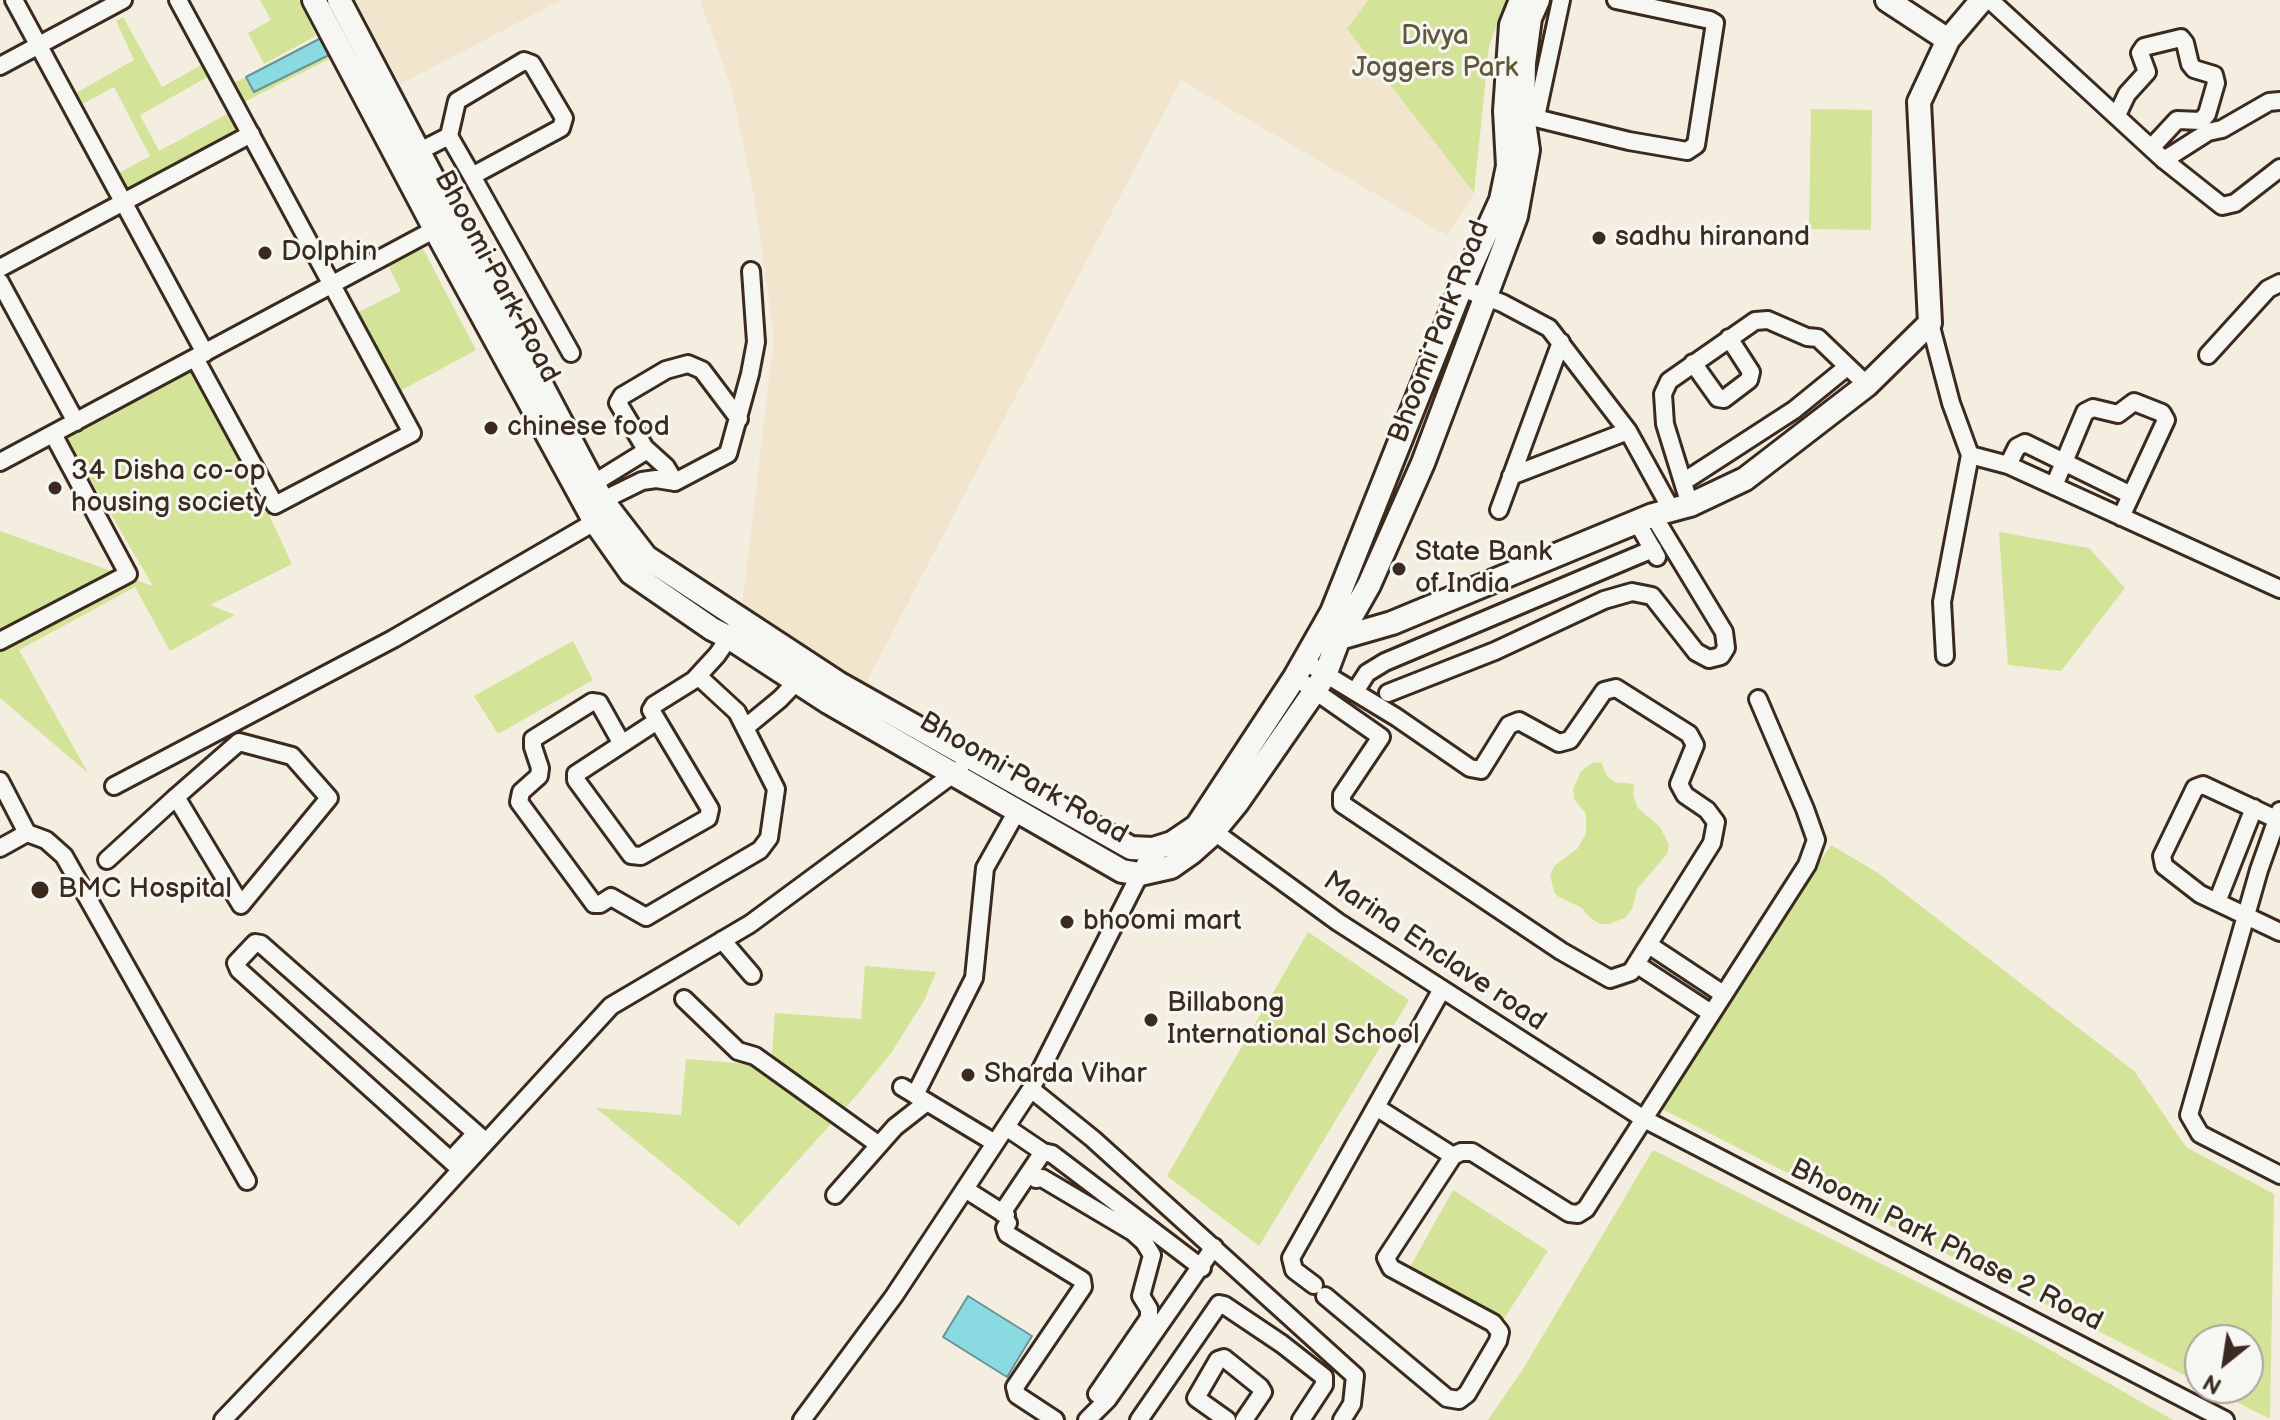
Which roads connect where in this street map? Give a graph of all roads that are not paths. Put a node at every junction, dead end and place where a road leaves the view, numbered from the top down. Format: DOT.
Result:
graph roads {
  1 [pos="14,0"];
  2 [pos="123,0"];
  3 [pos="178,0"];
  4 [pos="314,0"];
  5 [pos="339,0"];
  6 [pos="1561,0"];
  7 [pos="1616,0"];
  8 [pos="1887,0"];
  9 [pos="1982,0"];
  10 [pos="1990,0"];
  11 [pos="1526,8"];
  12 [pos="1948,40"];
  13 [pos="38,45"];
  14 [pos="0,66"];
  15 [pos="364,70"];
  16 [pos="2280,101"];
  17 [pos="1522,114"];
  18 [pos="2117,115"];
  19 [pos="251,134"];
  20 [pos="449,136"];
  21 [pos="2151,148"];
  22 [pos="409,156"];
  23 [pos="2164,160"];
  24 [pos="2280,168"];
  25 [pos="472,176"];
  26 [pos="124,202"];
  27 [pos="1506,213"];
  28 [pos="444,225"];
  29 [pos="0,268"];
  30 [pos="751,271"];
  31 [pos="0,282"];
  32 [pos="2280,283"];
  33 [pos="332,285"];
  34 [pos="1461,288"];
  35 [pos="1484,296"];
  36 [pos="1930,323"];
  37 [pos="1729,338"];
  38 [pos="1561,342"];
  39 [pos="571,353"];
  40 [pos="200,355"];
  41 [pos="2208,355"];
  42 [pos="1693,363"];
  43 [pos="1847,367"];
  44 [pos="1867,385"];
  45 [pos="739,419"];
  46 [pos="76,422"];
  47 [pos="1628,431"];
  48 [pos="53,434"];
  49 [pos="645,448"];
  50 [pos="1970,455"];
  51 [pos="0,462"];
  52 [pos="2064,462"];
  53 [pos="2008,465"];
  54 [pos="1511,476"];
  55 [pos="675,482"];
  56 [pos="1683,482"];
  57 [pos="2054,486"];
  58 [pos="2131,495"];
  59 [pos="594,503"];
  60 [pos="1499,510"];
  61 [pos="1663,513"];
  62 [pos="2121,517"];
  63 [pos="2280,589"];
  64 [pos="735,629"];
  65 [pos="1339,638"];
  66 [pos="0,641"];
  67 [pos="1945,656"];
  68 [pos="1304,661"];
  69 [pos="803,674"];
  70 [pos="698,676"];
  71 [pos="1320,683"];
  72 [pos="1356,690"];
  73 [pos="1388,693"];
  74 [pos="1758,699"];
  75 [pos="1396,717"];
  76 [pos="657,721"];
  77 [pos="746,727"];
  78 [pos="1381,737"];
  79 [pos="198,741"];
  80 [pos="622,744"];
  81 [pos="975,760"];
  82 [pos="210,768"];
  83 [pos="954,774"];
  84 [pos="0,781"];
  85 [pos="114,786"];
  86 [pos="176,797"];
  87 [pos="2254,808"];
  88 [pos="1017,811"];
  89 [pos="2278,815"];
  90 [pos="1203,826"];
  91 [pos="27,833"];
  92 [pos="0,848"];
  93 [pos="1153,849"];
  94 [pos="107,860"];
  95 [pos="1140,874"];
  96 [pos="2217,902"];
  97 [pos="2247,914"];
  98 [pos="2280,932"];
  99 [pos="722,940"];
  100 [pos="1649,945"];
  101 [pos="1636,964"];
  102 [pos="752,975"];
  103 [pos="1441,991"];
  104 [pos="1723,994"];
  105 [pos="684,999"];
  106 [pos="1711,1013"];
  107 [pos="1031,1089"];
  108 [pos="914,1095"];
  109 [pos="1376,1107"];
  110 [pos="1644,1119"];
  111 [pos="1006,1127"];
  112 [pos="480,1137"];
  113 [pos="995,1143"];
  114 [pos="879,1145"];
  115 [pos="1043,1152"];
  116 [pos="1453,1156"];
  117 [pos="456,1164"];
  118 [pos="2280,1175"];
  119 [pos="1036,1179"];
  120 [pos="247,1181"];
  121 [pos="965,1189"];
  122 [pos="835,1195"];
  123 [pos="1005,1217"];
  124 [pos="1214,1247"];
  125 [pos="1202,1268"];
  126 [pos="1097,1394"];
  127 [pos="1146,1417"];
  128 [pos="223,1420"];
  129 [pos="802,1420"];
  130 [pos="1055,1420"];
  131 [pos="1087,1420"];
  132 [pos="1227,1420"];
  133 [pos="1244,1420"];
  134 [pos="1301,1420"];
  135 [pos="1342,1420"];
  136 [pos="2225,1420"];
  1 -- 13 [label="street"];
  2 -- 13 [label="street"];
  3 -- 19 [label="street"];
  4 -- 15 [label="main road, Bhoomi Park Road"];
  5 -- 15 [label="main road, Bhoomi Park Road"];
  6 -- 17 [label="street"];
  7 -- 17 [label="street"];
  8 -- 12 [label="main road"];
  9 -- 12 [label="main road"];
  10 -- 18 [label="street"];
  11 -- 17 [label="main road"];
  12 -- 36 [label="main road"];
  13 -- 14 [label="street"];
  13 -- 26 [label="street"];
  15 -- 22 [label="main road, Bhoomi Park Road"];
  16 -- 23 [label="street"];
  17 -- 27 [label="main road"];
  18 -- 21 [label="street"];
  18 -- 21 [label="street"];
  19 -- 26 [label="street"];
  19 -- 33 [label="street"];
  20 -- 22 [label="street"];
  20 -- 25 [label="street"];
  20 -- 25 [label="street"];
  21 -- 23 [label="street"];
  22 -- 28 [label="main road, Bhoomi Park Road"];
  23 -- 24 [label="street"];
  25 -- 39 [label="street"];
  26 -- 29 [label="street"];
  26 -- 40 [label="street"];
  27 -- 34 [label="main road"];
  27 -- 35 [label="main road, Bhoomi Park Road"];
  28 -- 33 [label="street"];
  28 -- 59 [label="main road, Bhoomi Park Road"];
  30 -- 45 [label="street"];
  31 -- 46 [label="street"];
  32 -- 41 [label="street"];
  33 -- 40 [label="street"];
  33 -- 40 [label="street"];
  34 -- 35 [label="street"];
  34 -- 68 [label="main road"];
  35 -- 38 [label="street"];
  35 -- 65 [label="main road, Bhoomi Park Road"];
  36 -- 44 [label="main road"];
  36 -- 50 [label="street"];
  37 -- 42 [label="street"];
  37 -- 42 [label="street"];
  37 -- 43 [label="street"];
  38 -- 47 [label="street"];
  38 -- 54 [label="street"];
  40 -- 46 [label="street"];
  42 -- 56 [label="street"];
  43 -- 44 [label="street"];
  43 -- 56 [label="street"];
  44 -- 61 [label="main road"];
  45 -- 49 [label="street"];
  45 -- 55 [label="street"];
  46 -- 48 [label="street"];
  47 -- 54 [label="street"];
  47 -- 61 [label="street"];
  48 -- 51 [label="street"];
  48 -- 66 [label="street"];
  49 -- 55 [label="street"];
  49 -- 59 [label="street"];
  50 -- 53 [label="street"];
  50 -- 67 [label="street"];
  52 -- 53 [label="street"];
  52 -- 57 [label="street"];
  52 -- 57 [label="street"];
  52 -- 58 [label="street"];
  52 -- 58 [label="street"];
  53 -- 57 [label="street"];
  54 -- 60 [label="street"];
  55 -- 59 [label="street"];
  56 -- 61 [label="street"];
  57 -- 62 [label="street"];
  58 -- 62 [label="street"];
  59 -- 64 [label="main road, Bhoomi Park Road"];
  59 -- 79 [label="street"];
  61 -- 65 [label="main road"];
  61 -- 72 [label="street"];
  61 -- 73 [label="street"];
  62 -- 63 [label="street"];
  64 -- 69 [label="main road, Bhoomi Park Road"];
  64 -- 70 [label="street"];
  65 -- 68 [label="main road"];
  65 -- 71 [label="main road, Bhoomi Park Road"];
  68 -- 71 [label="street"];
  68 -- 90 [label="main road"];
  69 -- 77 [label="street"];
  69 -- 81 [label="main road, Bhoomi Park Road"];
  69 -- 83 [label="main road, Bhoomi Park Road"];
  70 -- 76 [label="street"];
  70 -- 77 [label="street"];
  71 -- 72 [label="street"];
  71 -- 78 [label="street"];
  71 -- 90 [label="main road, Bhoomi Park Road"];
  72 -- 75 [label="street"];
  74 -- 104 [label="street"];
  75 -- 78 [label="street"];
  75 -- 100 [label="street"];
  76 -- 80 [label="street"];
  76 -- 80 [label="street"];
  77 -- 80 [label="street"];
  78 -- 101 [label="street"];
  79 -- 82 [label="street"];
  79 -- 85 [label="street"];
  81 -- 83 [label="street"];
  81 -- 93 [label="main road, Bhoomi Park Road"];
  82 -- 86 [label="street"];
  82 -- 86 [label="street"];
  83 -- 88 [label="main road, Bhoomi Park Road"];
  83 -- 99 [label="street"];
  84 -- 91 [label="street"];
  86 -- 94 [label="street"];
  87 -- 89 [label="street"];
  87 -- 96 [label="street"];
  87 -- 96 [label="street"];
  88 -- 95 [label="main road, Bhoomi Park Road"];
  88 -- 108 [label="street"];
  89 -- 97 [label="street"];
  90 -- 93 [label="main road, Bhoomi Park Road"];
  90 -- 95 [label="main road, Bhoomi Park Road"];
  90 -- 103 [label="street, Marina Enclave road"];
  91 -- 92 [label="street"];
  91 -- 120 [label="street"];
  93 -- 95 [label="street"];
  95 -- 107 [label="street"];
  96 -- 97 [label="street"];
  97 -- 98 [label="street"];
  97 -- 118 [label="street"];
  99 -- 102 [label="street"];
  99 -- 112 [label="street"];
  100 -- 101 [label="street"];
  100 -- 104 [label="street"];
  101 -- 106 [label="street"];
  103 -- 109 [label="street"];
  103 -- 110 [label="street, Marina Enclave road"];
  104 -- 106 [label="street"];
  105 -- 114 [label="street"];
  106 -- 110 [label="street"];
  107 -- 111 [label="street"];
  107 -- 124 [label="street"];
  108 -- 113 [label="street"];
  108 -- 114 [label="street"];
  109 -- 116 [label="street"];
  109 -- 116 [label="street"];
  110 -- 116 [label="street"];
  110 -- 136 [label="street, Bhoomi Park Phase 2 Road"];
  111 -- 113 [label="street"];
  111 -- 115 [label="street"];
  112 -- 117 [label="street"];
  112 -- 117 [label="street"];
  113 -- 121 [label="street"];
  114 -- 122 [label="street"];
  115 -- 123 [label="street"];
  115 -- 125 [label="street"];
  117 -- 128 [label="street"];
  119 -- 126 [label="street"];
  121 -- 123 [label="street"];
  121 -- 129 [label="street"];
  123 -- 130 [label="street"];
  124 -- 125 [label="street"];
  124 -- 135 [label="street"];
  125 -- 131 [label="street"];
  127 -- 134 [label="street"];
  132 -- 133 [label="street"];
}
